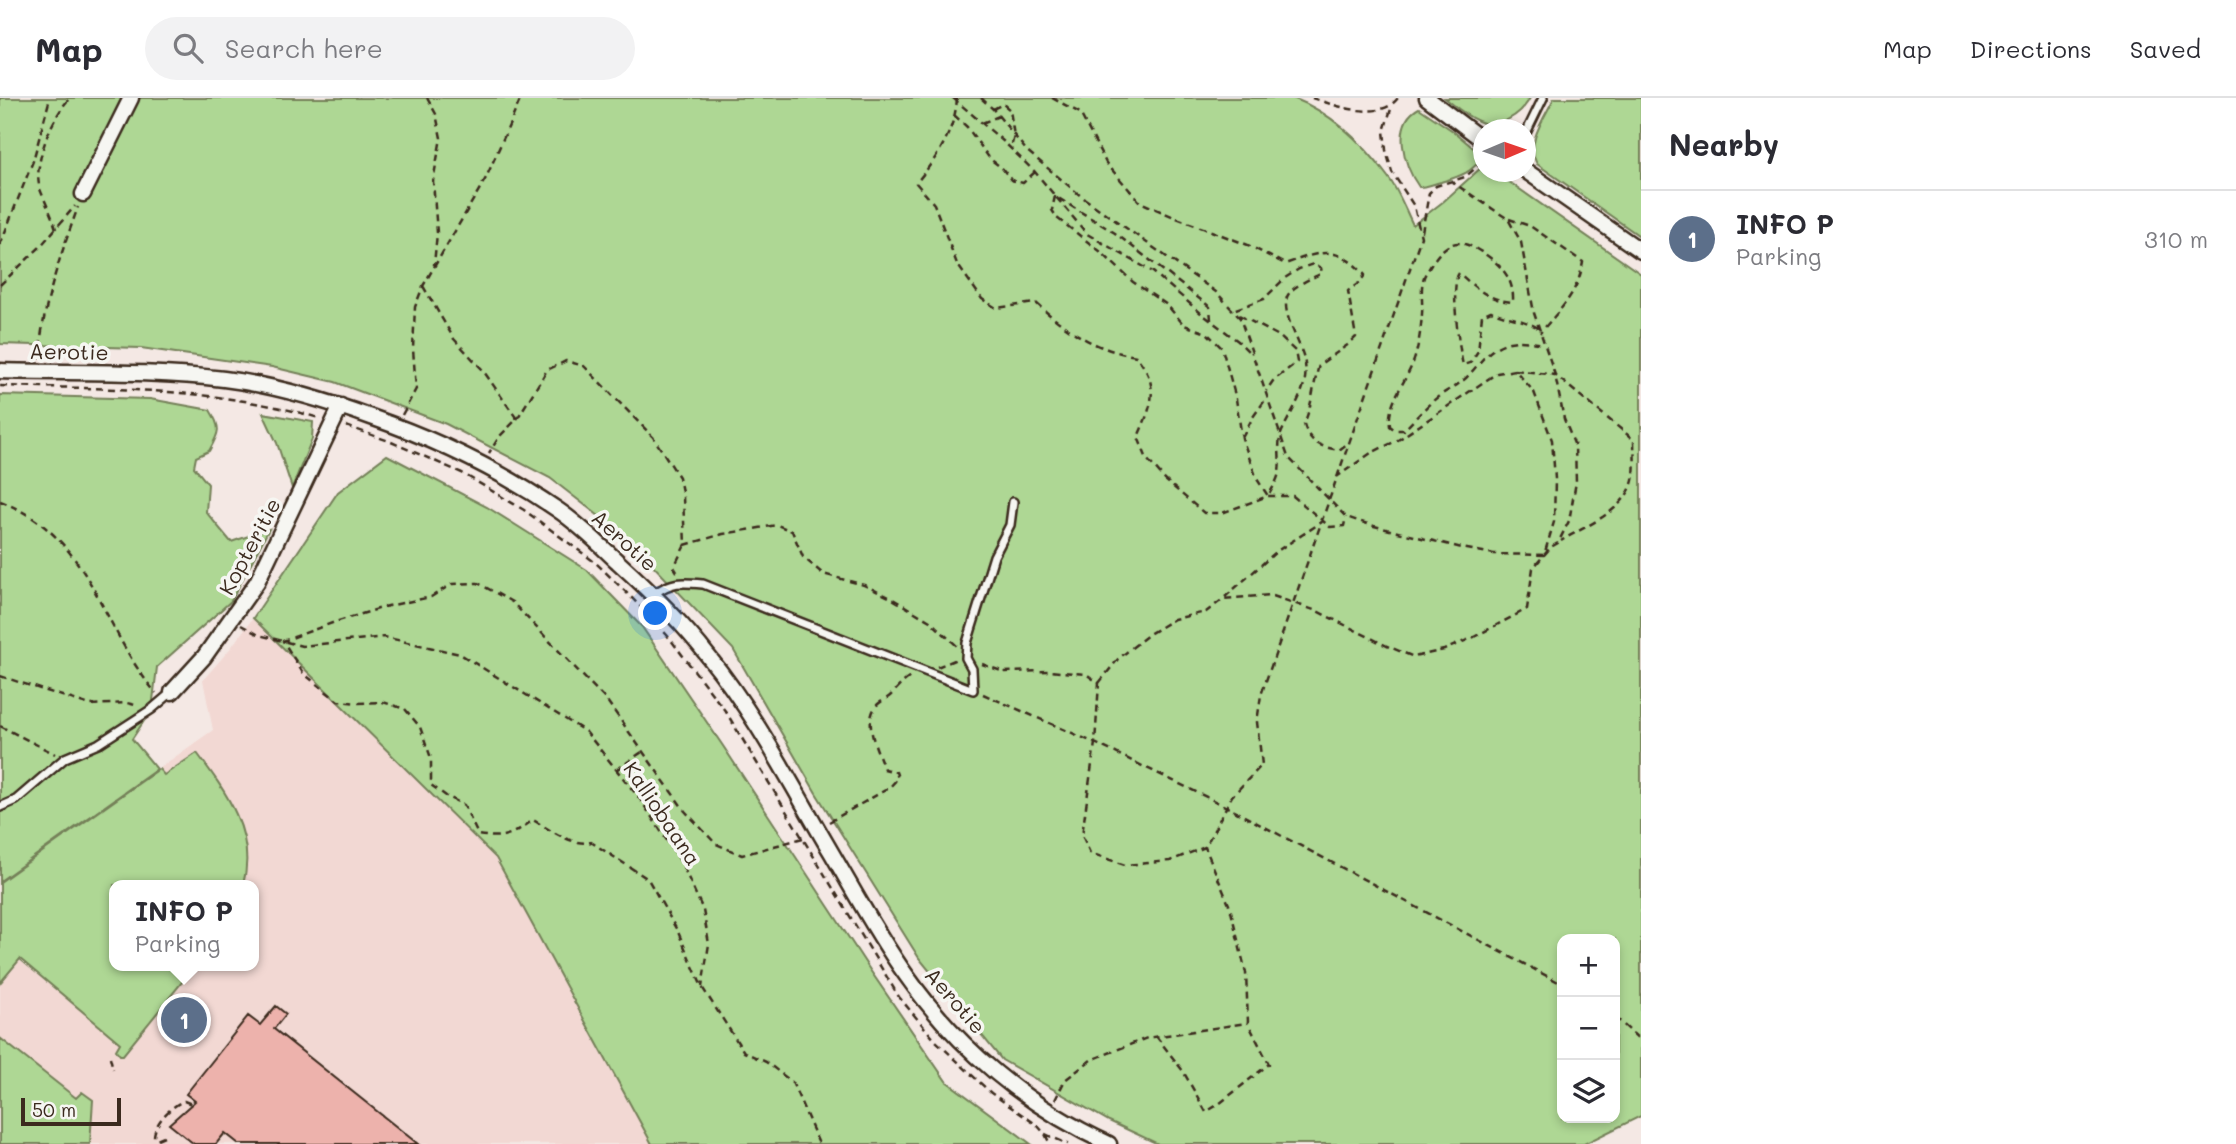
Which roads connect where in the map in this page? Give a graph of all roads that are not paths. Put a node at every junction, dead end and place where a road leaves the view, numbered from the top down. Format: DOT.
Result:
graph roads {
  1 [pos="131,98"];
  2 [pos="1427,98"];
  3 [pos="1543,98"];
  4 [pos="1532,119"];
  5 [pos="1473,133"];
  6 [pos="1536,179"];
  7 [pos="83,194"];
  8 [pos="1641,251"];
  9 [pos="0,371"];
  10 [pos="341,406"];
  11 [pos="1013,502"];
  12 [pos="654,594"];
  13 [pos="167,696"];
  14 [pos="0,807"];
  15 [pos="1109,1144"];
  1 -- 7 [label="street"];
  2 -- 5 [label="street"];
  3 -- 4 [label="lane"];
  6 -- 8 [label="street"];
  9 -- 10 [label="street, Aerotie"];
  10 -- 12 [label="street, Aerotie"];
  10 -- 13 [label="street, Kopteritie"];
  11 -- 12 [label="lane"];
  12 -- 15 [label="street, Aerotie"];
  13 -- 14 [label="lane"];
}
